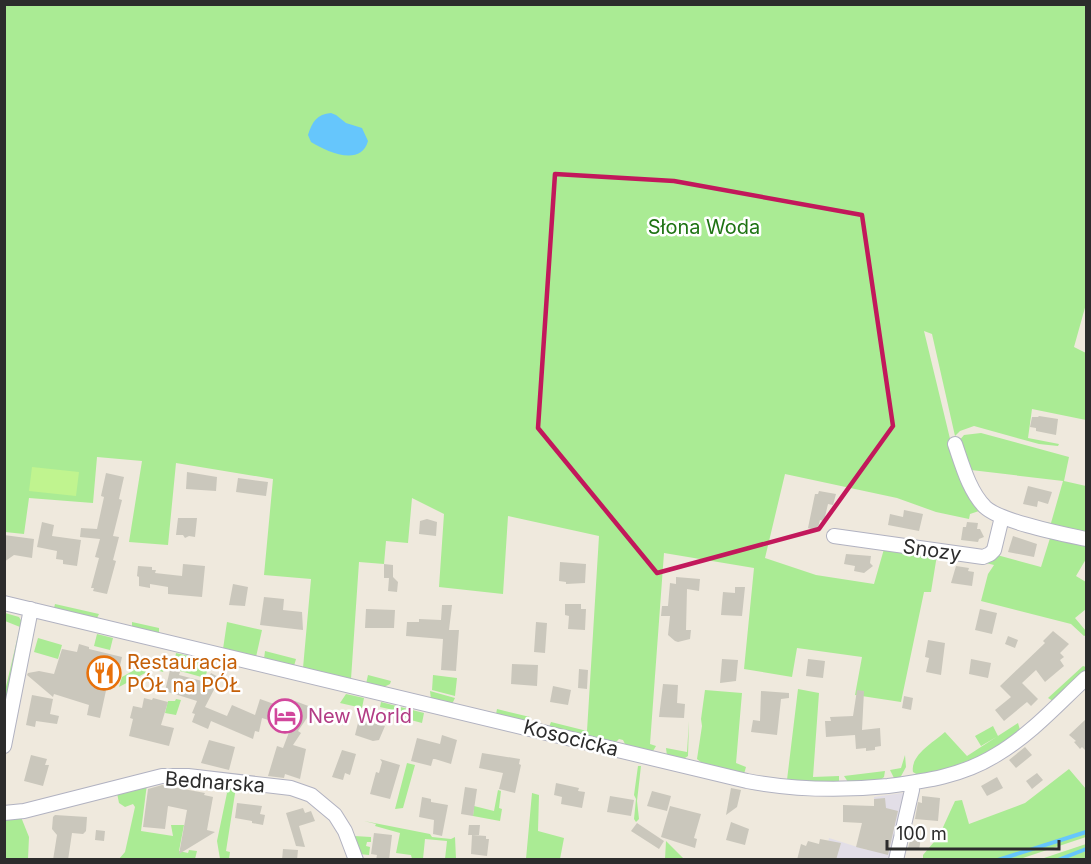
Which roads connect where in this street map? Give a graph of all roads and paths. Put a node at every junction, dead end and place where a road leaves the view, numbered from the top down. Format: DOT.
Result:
graph roads {
  1 [pos="955,444"];
  2 [pos="1002,517"];
  3 [pos="834,536"];
  4 [pos="1086,539"];
  5 [pos="4,603"];
  6 [pos="31,609"];
  7 [pos="1086,678"];
  8 [pos="4,746"];
  9 [pos="911,783"];
  10 [pos="4,813"];
  11 [pos="356,860"];
  12 [pos="896,860"];
  1 -- 2 [label="street"];
  2 -- 3 [label="street, Snozy"];
  2 -- 4 [label="street"];
  5 -- 6 [label="street, Kosocicka"];
  6 -- 8 [label="street"];
  6 -- 9 [label="street, Kosocicka"];
  7 -- 9 [label="street, Kosocicka"];
  9 -- 12 [label="street"];
  10 -- 11 [label="street, Bednarska"];
}
